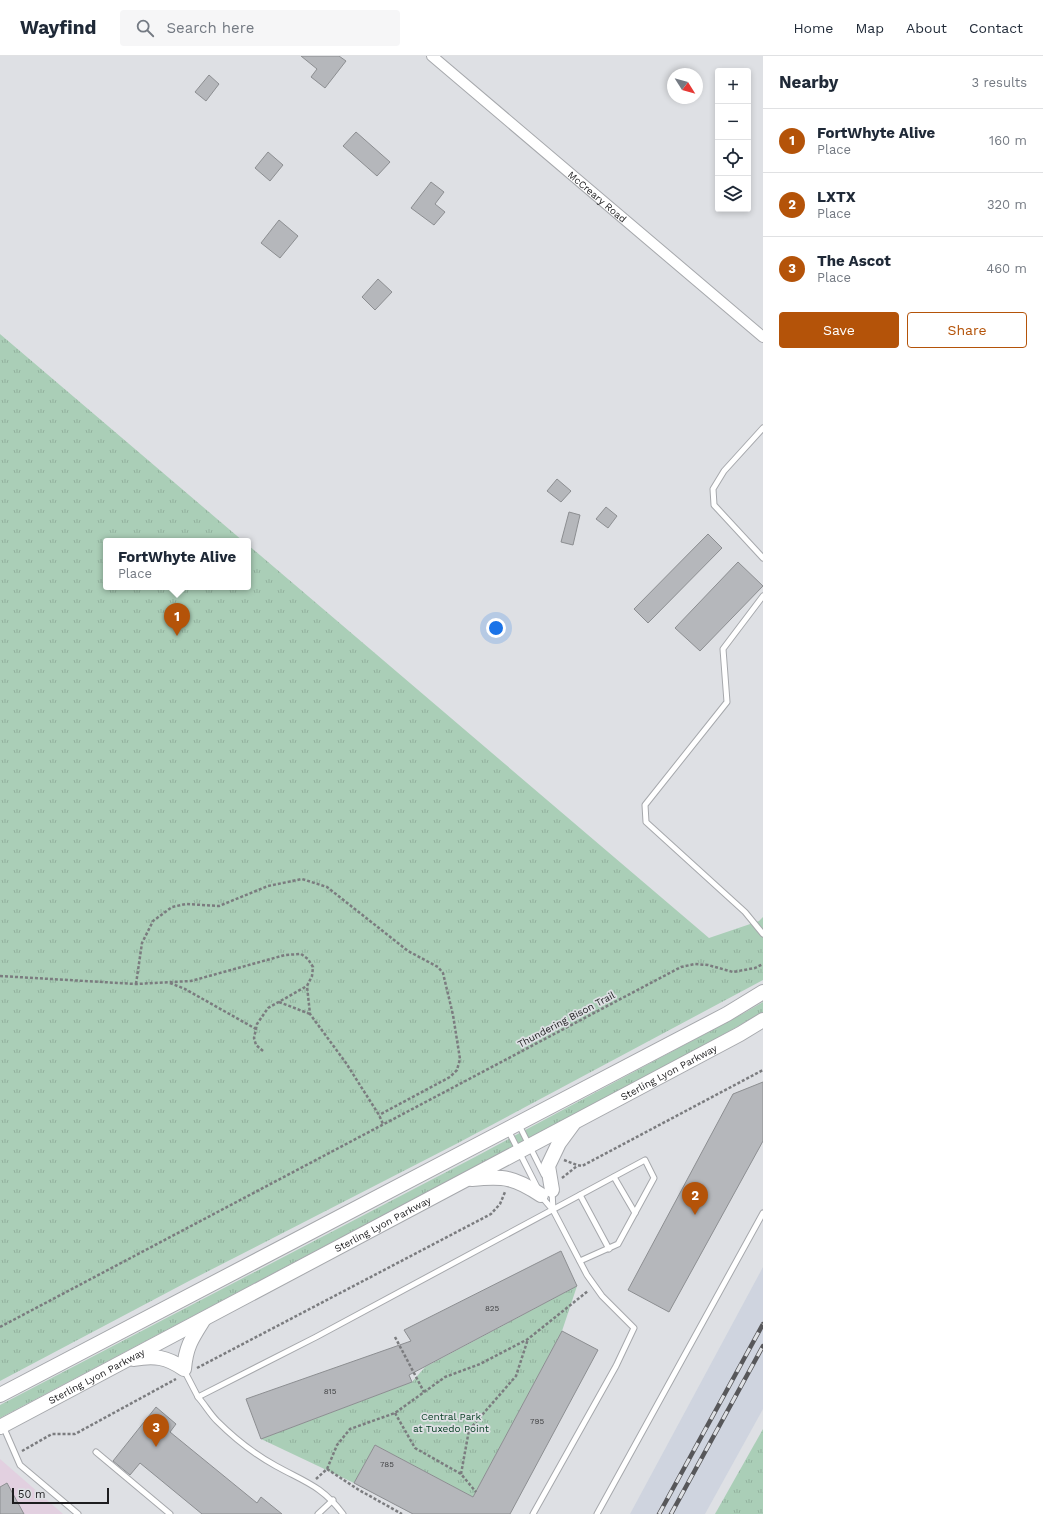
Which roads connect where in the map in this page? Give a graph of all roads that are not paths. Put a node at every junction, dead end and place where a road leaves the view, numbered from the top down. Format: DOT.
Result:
graph roads {
  1 [pos="432,56"];
  2 [pos="763,337"];
  3 [pos="763,428"];
  4 [pos="763,558"];
  5 [pos="763,596"];
  6 [pos="763,934"];
  7 [pos="763,992"];
  8 [pos="763,1020"];
  9 [pos="575,1121"];
  10 [pos="513,1126"];
  11 [pos="524,1148"];
  12 [pos="614,1177"];
  13 [pos="464,1180"];
  14 [pos="547,1193"];
  15 [pos="580,1195"];
  16 [pos="553,1210"];
  17 [pos="635,1213"];
  18 [pos="763,1213"];
  19 [pos="609,1249"];
  20 [pos="580,1261"];
  21 [pos="205,1318"];
  22 [pos="126,1360"];
  23 [pos="185,1371"];
  24 [pos="0,1395"];
  25 [pos="198,1397"];
  26 [pos="1,1426"];
  27 [pos="96,1452"];
  28 [pos="333,1500"];
  29 [pos="78,1514"];
  30 [pos="170,1514"];
  31 [pos="318,1514"];
  32 [pos="343,1514"];
  33 [pos="533,1514"];
  34 [pos="598,1514"];
  1 -- 2 [label="street, McCreary Road"];
  3 -- 4 [label="lane"];
  5 -- 6 [label="lane"];
  7 -- 10 [label="main road"];
  8 -- 9 [label="main road, Sterling Lyon Parkway"];
  9 -- 11 [label="main road, Sterling Lyon Parkway"];
  9 -- 14 [label="main road"];
  10 -- 11 [label="lane"];
  10 -- 11 [label="lane"];
  10 -- 24 [label="main road"];
  11 -- 13 [label="main road, Sterling Lyon Parkway"];
  11 -- 14 [label="lane"];
  11 -- 14 [label="lane"];
  12 -- 15 [label="lane"];
  12 -- 17 [label="lane"];
  12 -- 17 [label="lane"];
  13 -- 14 [label="main road"];
  13 -- 21 [label="main road, Sterling Lyon Parkway"];
  14 -- 16 [label="lane"];
  14 -- 16 [label="lane"];
  15 -- 16 [label="lane"];
  15 -- 19 [label="lane"];
  16 -- 20 [label="lane"];
  16 -- 25 [label="lane"];
  17 -- 19 [label="lane"];
  18 -- 34 [label="lane"];
  19 -- 20 [label="lane"];
  20 -- 33 [label="lane"];
  21 -- 22 [label="main road, Sterling Lyon Parkway"];
  21 -- 23 [label="main road"];
  22 -- 23 [label="main road"];
  22 -- 26 [label="main road, Sterling Lyon Parkway"];
  23 -- 25 [label="lane"];
  25 -- 28 [label="lane"];
  26 -- 29 [label="lane"];
  27 -- 30 [label="lane"];
  28 -- 31 [label="lane"];
  28 -- 32 [label="lane"];
}
